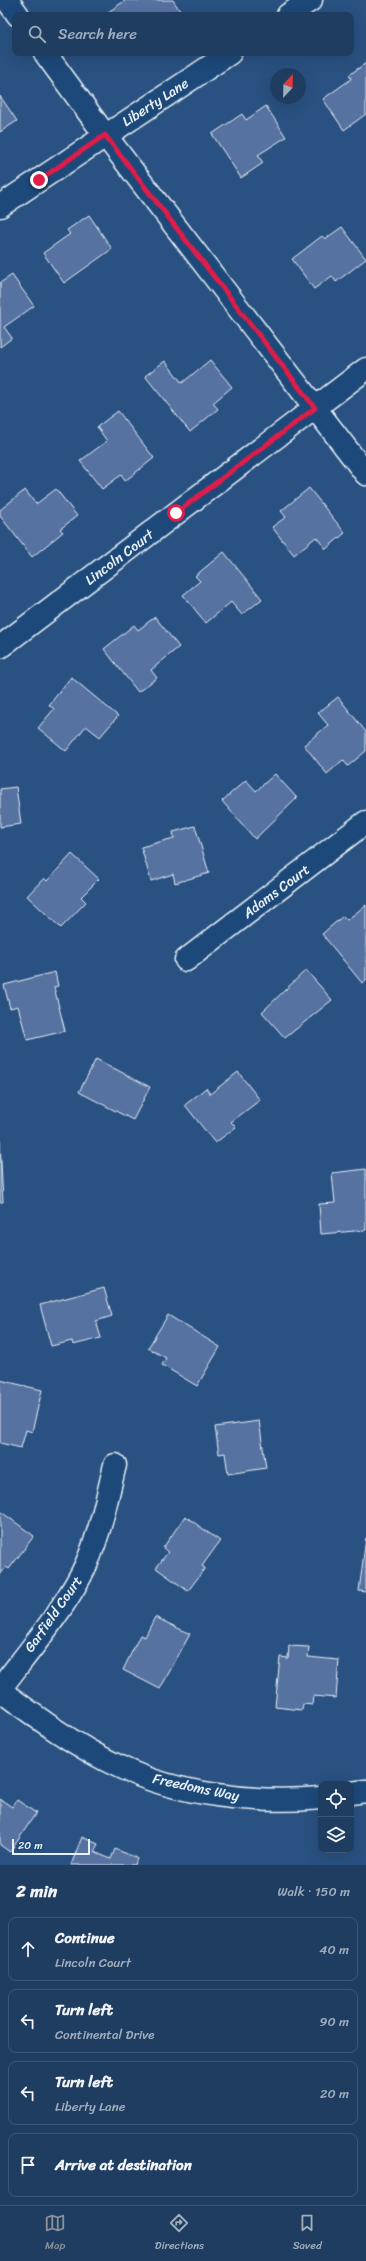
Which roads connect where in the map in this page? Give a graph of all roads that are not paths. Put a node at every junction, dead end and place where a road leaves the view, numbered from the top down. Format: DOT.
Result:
graph roads {
  1 [pos="7,0"];
  2 [pos="311,0"];
  3 [pos="16,12"];
  4 [pos="293,12"];
  5 [pos="47,56"];
  6 [pos="225,56"];
  7 [pos="105,135"];
  8 [pos="0,206"];
  9 [pos="366,369"];
  10 [pos="315,408"];
  11 [pos="366,474"];
  12 [pos="0,647"];
  13 [pos="366,822"];
  14 [pos="186,960"];
  15 [pos="115,1465"];
  16 [pos="0,1689"];
  17 [pos="366,1791"];
  18 [pos="354,1793"];
  19 [pos="318,1798"];
  1 -- 3 [label="street"];
  2 -- 4 [label="street"];
  5 -- 7 [label="street"];
  6 -- 7 [label="street, Liberty Lane"];
  7 -- 8 [label="street, Liberty Lane"];
  7 -- 10 [label="street"];
  9 -- 10 [label="street, Lincoln Court"];
  10 -- 11 [label="street"];
  10 -- 12 [label="street, Lincoln Court"];
  13 -- 14 [label="street, Adams Court"];
  15 -- 16 [label="street, Garfield Court"];
  16 -- 19 [label="street, Freedoms Way"];
  17 -- 18 [label="street"];
}
